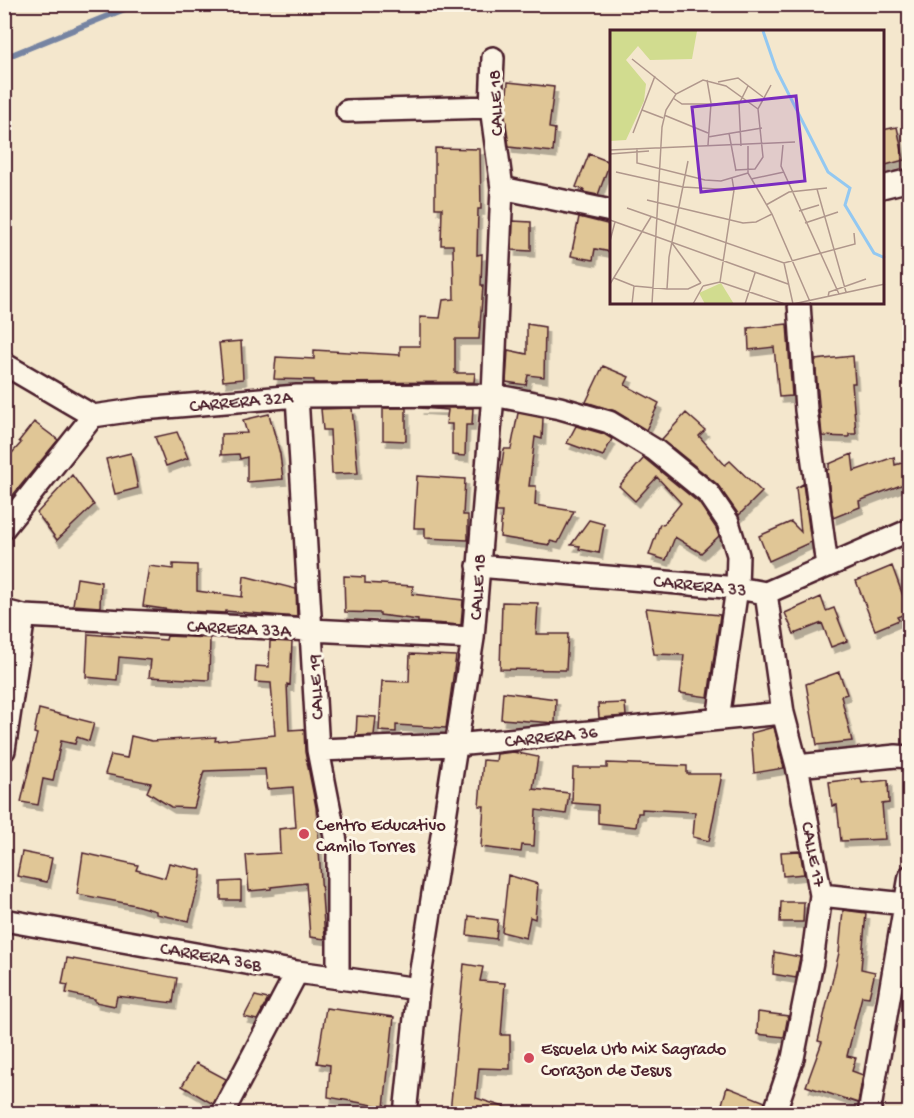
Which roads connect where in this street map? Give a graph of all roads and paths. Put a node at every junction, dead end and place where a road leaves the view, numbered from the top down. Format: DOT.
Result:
graph roads {
  1 [pos="493,58"];
  2 [pos="491,107"];
  3 [pos="347,111"];
  4 [pos="909,180"];
  5 [pos="884,186"];
  6 [pos="502,188"];
  7 [pos="610,211"];
  8 [pos="799,304"];
  9 [pos="4,364"];
  10 [pos="493,395"];
  11 [pos="297,396"];
  12 [pos="93,416"];
  13 [pos="4,528"];
  14 [pos="909,530"];
  15 [pos="478,566"];
  16 [pos="827,566"];
  17 [pos="737,588"];
  18 [pos="766,592"];
  19 [pos="14,614"];
  20 [pos="312,632"];
  21 [pos="474,638"];
  22 [pos="783,713"];
  23 [pos="718,719"];
  24 [pos="456,745"];
  25 [pos="4,750"];
  26 [pos="318,750"];
  27 [pos="909,757"];
  28 [pos="797,766"];
  29 [pos="909,876"];
  30 [pos="821,895"];
  31 [pos="905,904"];
  32 [pos="4,920"];
  33 [pos="297,972"];
  34 [pos="338,977"];
  35 [pos="418,989"];
  36 [pos="222,1113"];
  37 [pos="405,1113"];
  38 [pos="774,1113"];
  39 [pos="870,1113"];
  1 -- 2 [label="street, CALLE 18"];
  2 -- 3 [label="street"];
  2 -- 6 [label="street, CALLE 18"];
  4 -- 5 [label="street"];
  6 -- 7 [label="street"];
  6 -- 10 [label="street, CALLE 18"];
  8 -- 16 [label="street"];
  9 -- 12 [label="street"];
  10 -- 11 [label="street, CARRERA 32A"];
  10 -- 15 [label="street, CALLE 18"];
  10 -- 17 [label="street"];
  11 -- 12 [label="street, CARRERA 32A"];
  11 -- 20 [label="street, CALLE 19"];
  12 -- 13 [label="street"];
  14 -- 16 [label="street, CARRERA 33"];
  15 -- 17 [label="street, CARRERA 33"];
  15 -- 21 [label="street, CALLE 18"];
  16 -- 18 [label="street, CARRERA 33"];
  17 -- 18 [label="street, CARRERA 33"];
  17 -- 23 [label="street"];
  18 -- 22 [label="street, CALLE 17"];
  19 -- 20 [label="street, CARRERA 33A"];
  19 -- 25 [label="street"];
  20 -- 21 [label="street, CARRERA 33A"];
  20 -- 26 [label="street, CALLE 19"];
  21 -- 24 [label="street, CALLE 18"];
  22 -- 23 [label="street, CARRERA 36"];
  22 -- 28 [label="street, CALLE 17"];
  23 -- 24 [label="street, CARRERA 36"];
  24 -- 26 [label="street, CARRERA 36"];
  24 -- 35 [label="street, CALLE 18"];
  26 -- 34 [label="street, CALLE 19"];
  27 -- 28 [label="street"];
  28 -- 30 [label="street, CALLE 17"];
  29 -- 31 [label="street"];
  30 -- 31 [label="street"];
  30 -- 38 [label="street, CALLE 17"];
  31 -- 39 [label="street"];
  32 -- 33 [label="street, CARRERA 36B"];
  33 -- 34 [label="street, CARRERA 36B"];
  33 -- 36 [label="street"];
  34 -- 35 [label="street, CARRERA 36B"];
  35 -- 37 [label="street, CALLE 18"];
}
